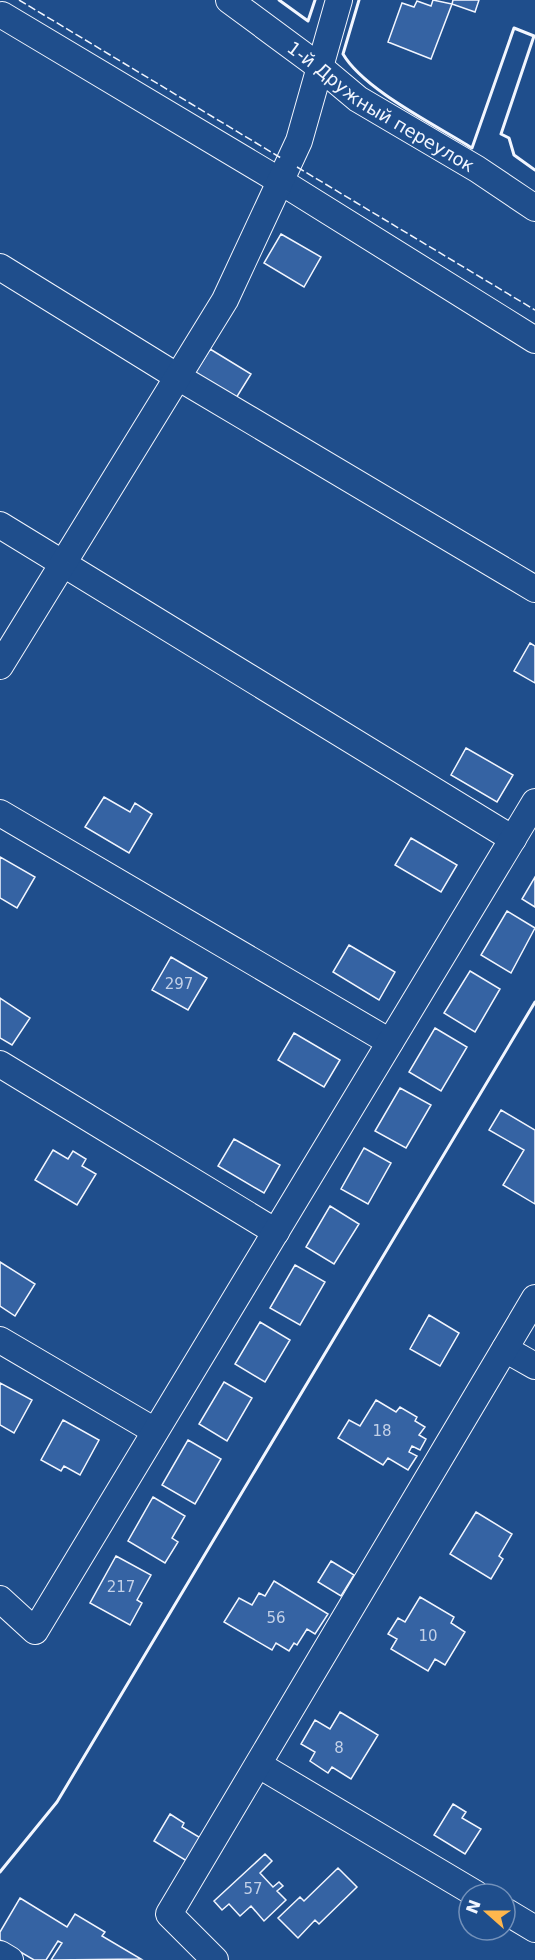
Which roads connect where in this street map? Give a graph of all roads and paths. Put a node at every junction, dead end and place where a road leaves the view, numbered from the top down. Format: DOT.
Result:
graph roads {
  1 [pos="229,0"];
  2 [pos="339,0"];
  3 [pos="2,15"];
  4 [pos="321,68"];
  5 [pos="280,181"];
  6 [pos="535,208"];
  7 [pos="0,267"];
  8 [pos="535,340"];
  9 [pos="178,377"];
  10 [pos="0,525"];
  11 [pos="64,562"];
  12 [pos="535,589"];
  13 [pos="0,666"];
  14 [pos="535,802"];
  15 [pos="0,813"];
  16 [pos="513,839"];
  17 [pos="390,1042"];
  18 [pos="0,1064"];
  19 [pos="276,1232"];
  20 [pos="535,1298"];
  21 [pos="0,1340"];
  22 [pos="505,1349"];
  23 [pos="535,1366"];
  24 [pos="155,1431"];
  25 [pos="0,1599"];
  26 [pos="259,1765"];
  27 [pos="457,1883"];
  28 [pos="517,1918"];
  29 [pos="535,1929"];
  30 [pos="0,1954"];
  31 [pos="10,1960"];
  32 [pos="215,1960"];
  1 -- 4 [label="street, 1-й Дружный переулок"];
  2 -- 4 [label="street"];
  3 -- 5 [label="street"];
  4 -- 5 [label="street"];
  4 -- 6 [label="street, 1-й Дружный переулок"];
  5 -- 8 [label="street"];
  5 -- 9 [label="street"];
  7 -- 9 [label="street"];
  9 -- 11 [label="street"];
  9 -- 12 [label="street"];
  10 -- 11 [label="street"];
  11 -- 13 [label="street"];
  11 -- 16 [label="street"];
  14 -- 16 [label="street"];
  15 -- 17 [label="street"];
  16 -- 17 [label="street"];
  17 -- 19 [label="street"];
  18 -- 19 [label="street"];
  19 -- 24 [label="street"];
  20 -- 22 [label="street"];
  21 -- 24 [label="street"];
  22 -- 23 [label="street"];
  22 -- 26 [label="street"];
  24 -- 25 [label="street"];
  26 -- 27 [label="street"];
  26 -- 32 [label="street"];
  28 -- 29 [label="street"];
  30 -- 31 [label="street"];
}
